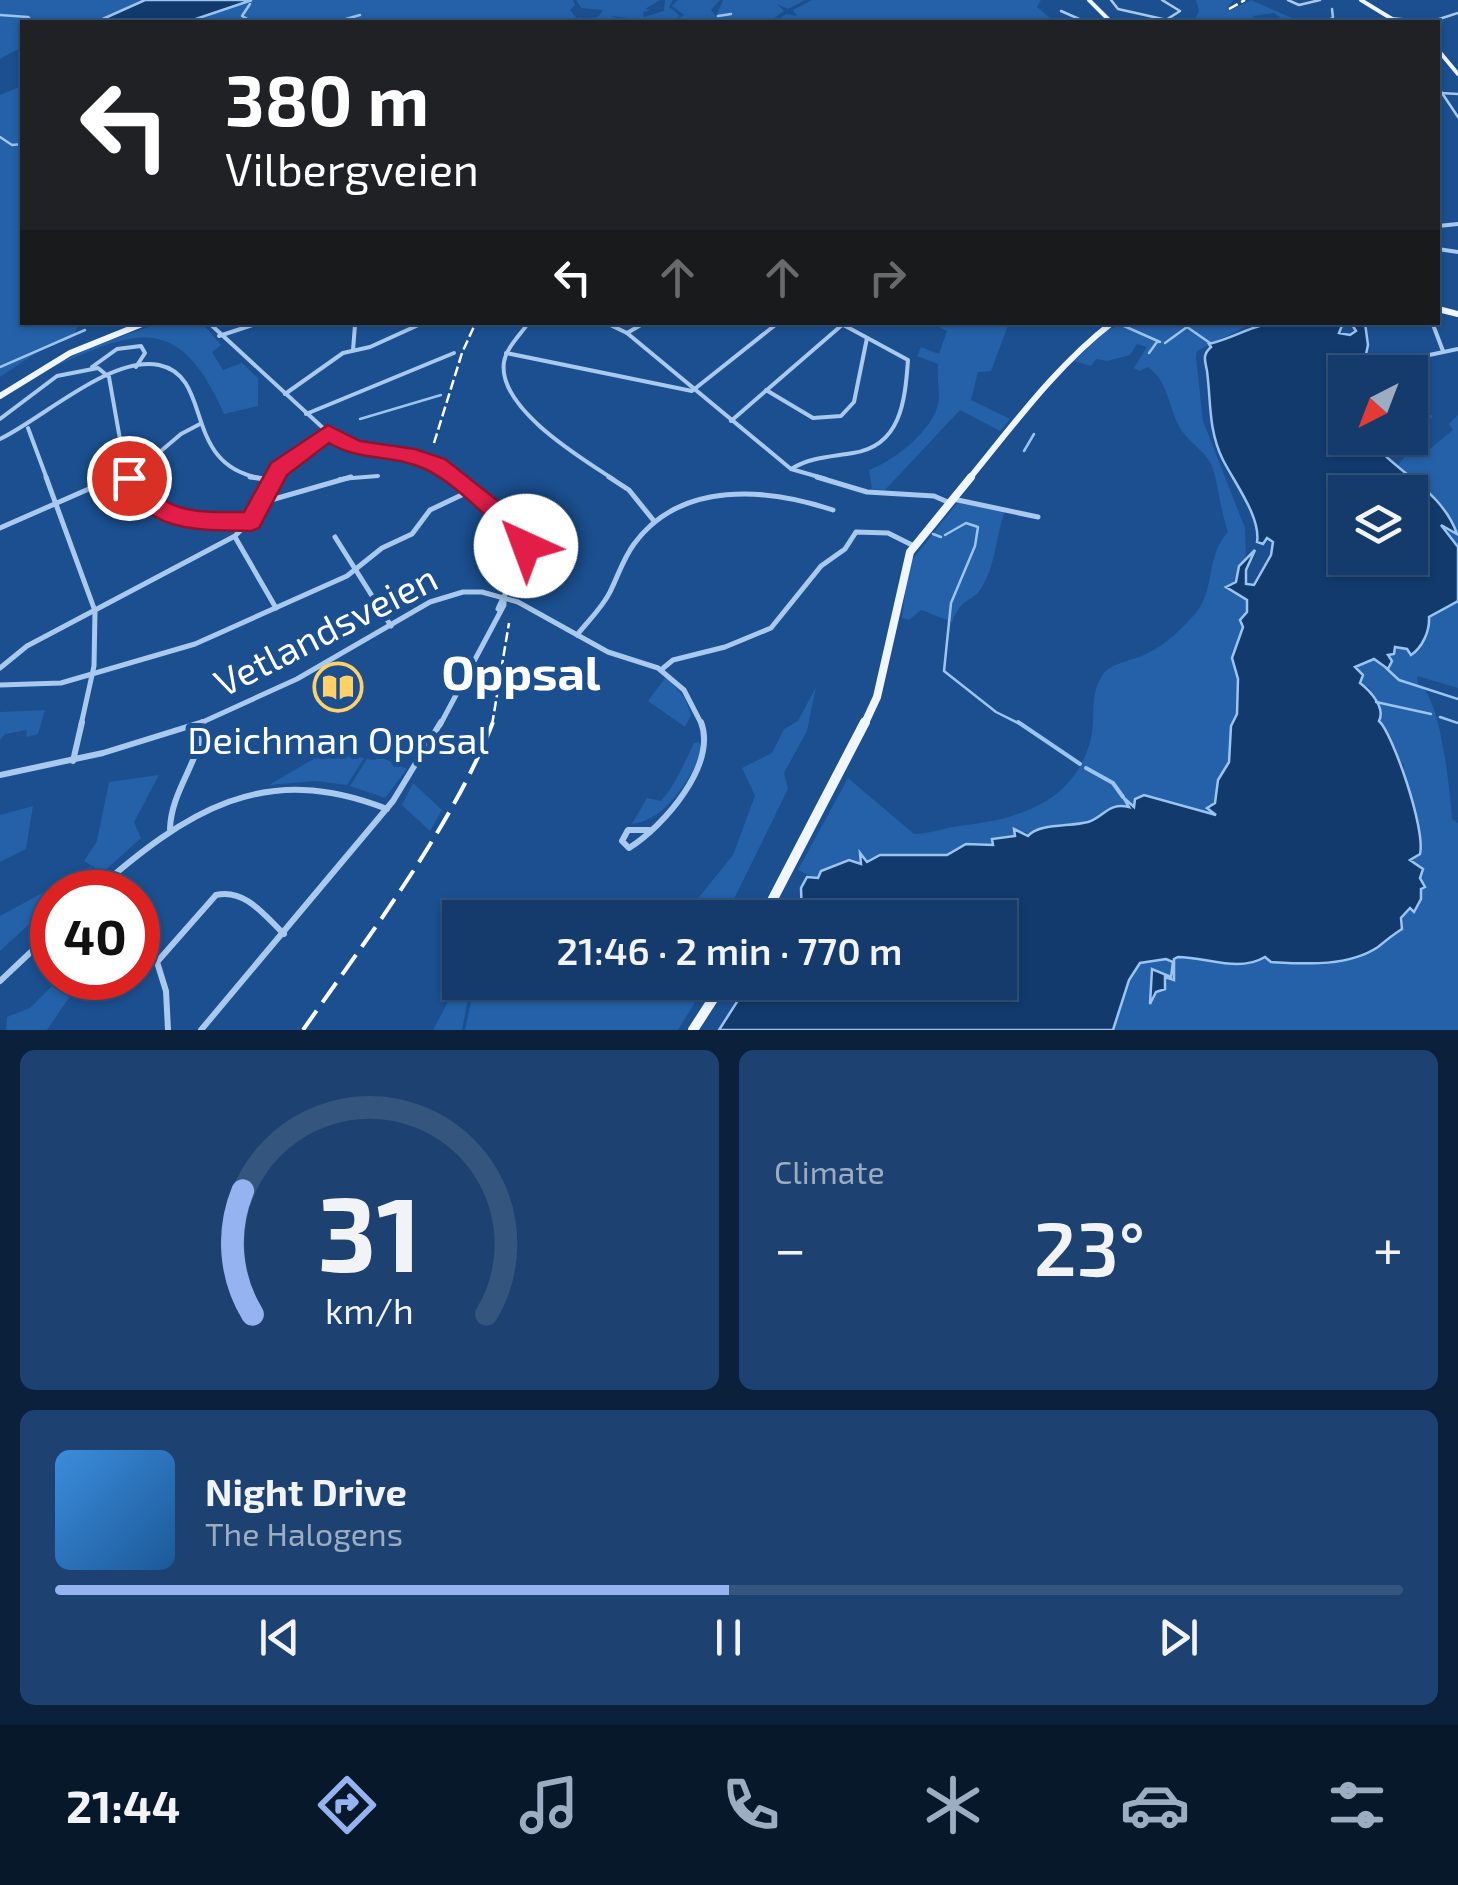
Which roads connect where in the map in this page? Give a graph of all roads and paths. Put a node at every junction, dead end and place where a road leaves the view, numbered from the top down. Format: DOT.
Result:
graph roads {
  1 [pos="1089,0"];
  2 [pos="1111,0"];
  3 [pos="1162,0"];
  4 [pos="1291,0"];
  5 [pos="1320,0"];
  6 [pos="1361,0"];
  7 [pos="1061,11"];
  8 [pos="1391,18"];
  9 [pos="1081,20"];
  10 [pos="1109,20"];
  11 [pos="1161,20"];
  12 [pos="1166,20"];
  13 [pos="1394,20"];
  14 [pos="1410,20"];
  15 [pos="1440,52"];
  16 [pos="1458,74"];
  17 [pos="1440,92"];
  18 [pos="1458,117"];
  19 [pos="140,325"];
  20 [pos="210,325"];
  21 [pos="253,325"];
  22 [pos="355,325"];
  23 [pos="418,325"];
  24 [pos="527,325"];
  25 [pos="610,325"];
  26 [pos="641,325"];
  27 [pos="774,325"];
  28 [pos="839,325"];
  29 [pos="844,325"];
  30 [pos="1105,325"];
  31 [pos="1433,325"];
  32 [pos="626,333"];
  33 [pos="219,336"];
  34 [pos="867,338"];
  35 [pos="1458,349"];
  36 [pos="353,350"];
  37 [pos="1443,352"];
  38 [pos="454,353"];
  39 [pos="506,353"];
  40 [pos="1425,355"];
  41 [pos="92,367"];
  42 [pos="136,367"];
  43 [pos="108,375"];
  44 [pos="695,390"];
  45 [pos="766,390"];
  46 [pos="285,394"];
  47 [pos="0,396"];
  48 [pos="306,414"];
  49 [pos="0,419"];
  50 [pos="731,421"];
  51 [pos="200,424"];
  52 [pos="28,427"];
  53 [pos="328,433"];
  54 [pos="0,439"];
  55 [pos="791,469"];
  56 [pos="128,475"];
  57 [pos="378,476"];
  58 [pos="272,480"];
  59 [pos="470,492"];
  60 [pos="952,501"];
  61 [pos="264,502"];
  62 [pos="55,504"];
  63 [pos="832,510"];
  64 [pos="1038,517"];
  65 [pos="251,522"];
  66 [pos="654,522"];
  67 [pos="0,528"];
  68 [pos="235,536"];
  69 [pos="335,536"];
  70 [pos="914,546"];
  71 [pos="358,570"];
  72 [pos="504,598"];
  73 [pos="276,608"];
  74 [pos="95,611"];
  75 [pos="391,626"];
  76 [pos="577,635"];
  77 [pos="0,668"];
  78 [pos="662,669"];
  79 [pos="92,675"];
  80 [pos="0,685"];
  81 [pos="204,722"];
  82 [pos="73,761"];
  83 [pos="0,775"];
  84 [pos="387,809"];
  85 [pos="170,829"];
  86 [pos="649,830"];
  87 [pos="121,870"];
  88 [pos="772,900"];
  89 [pos="284,934"];
  90 [pos="30,953"];
  91 [pos="0,981"];
  92 [pos="712,1000"];
  93 [pos="168,1030"];
  94 [pos="201,1030"];
  95 [pos="693,1030"];
  1 -- 10 [label="main road"];
  2 -- 11 [label="street"];
  3 -- 12 [label="street"];
  4 -- 5 [label="street"];
  6 -- 8 [label="main road"];
  7 -- 9 [label="street"];
  8 -- 13 [label="main road"];
  8 -- 14 [label="street"];
  15 -- 16 [label="main road"];
  17 -- 18 [label="street"];
  19 -- 47 [label="main road"];
  20 -- 33 [label="street"];
  21 -- 33 [label="street"];
  22 -- 36 [label="street"];
  23 -- 36 [label="street"];
  24 -- 39 [label="street"];
  25 -- 32 [label="street"];
  26 -- 32 [label="street"];
  27 -- 44 [label="street"];
  28 -- 45 [label="street"];
  29 -- 34 [label="street"];
  30 -- 60 [label="main road"];
  31 -- 37 [label="street"];
  32 -- 44 [label="street"];
  33 -- 46 [label="street"];
  34 -- 45 [label="street"];
  34 -- 55 [label="street"];
  35 -- 37 [label="street"];
  36 -- 46 [label="street"];
  37 -- 40 [label="street"];
  38 -- 48 [label="street"];
  39 -- 44 [label="street"];
  39 -- 66 [label="street"];
  41 -- 42 [label="street"];
  41 -- 43 [label="street"];
  41 -- 49 [label="street"];
  42 -- 43 [label="street"];
  42 -- 51 [label="street"];
  43 -- 52 [label="street"];
  43 -- 56 [label="street"];
  44 -- 50 [label="street"];
  45 -- 50 [label="street"];
  46 -- 48 [label="street"];
  48 -- 53 [label="street"];
  50 -- 55 [label="street"];
  51 -- 56 [label="street"];
  51 -- 58 [label="street"];
  52 -- 54 [label="street"];
  52 -- 62 [label="street"];
  53 -- 58 [label="street"];
  53 -- 59 [label="street"];
  55 -- 60 [label="street"];
  56 -- 62 [label="street"];
  56 -- 65 [label="street"];
  57 -- 61 [label="street"];
  58 -- 61 [label="street"];
  59 -- 71 [label="street"];
  59 -- 72 [label="street"];
  60 -- 64 [label="street"];
  60 -- 70 [label="main road"];
  61 -- 65 [label="street"];
  62 -- 67 [label="street"];
  62 -- 74 [label="street"];
  63 -- 66 [label="street"];
  65 -- 68 [label="street"];
  66 -- 76 [label="street"];
  68 -- 73 [label="street"];
  68 -- 74 [label="street"];
  69 -- 71 [label="street"];
  70 -- 78 [label="street"];
  70 -- 88 [label="main road"];
  71 -- 73 [label="street"];
  71 -- 75 [label="street"];
  72 -- 75 [label="street, Vetlandsveien"];
  72 -- 76 [label="street"];
  72 -- 84 [label="street"];
  73 -- 79 [label="street"];
  74 -- 77 [label="street"];
  74 -- 79 [label="street"];
  75 -- 81 [label="street, Vetlandsveien"];
  76 -- 78 [label="street"];
  78 -- 86 [label="street"];
  79 -- 80 [label="street"];
  79 -- 82 [label="street"];
  81 -- 82 [label="street, Vetlandsveien"];
  81 -- 85 [label="street"];
  82 -- 83 [label="street, Vetlandsveien"];
  84 -- 85 [label="street"];
  84 -- 89 [label="street"];
  85 -- 87 [label="street"];
  89 -- 93 [label="street"];
  89 -- 94 [label="street"];
  90 -- 91 [label="street"];
  92 -- 95 [label="main road"];
}
